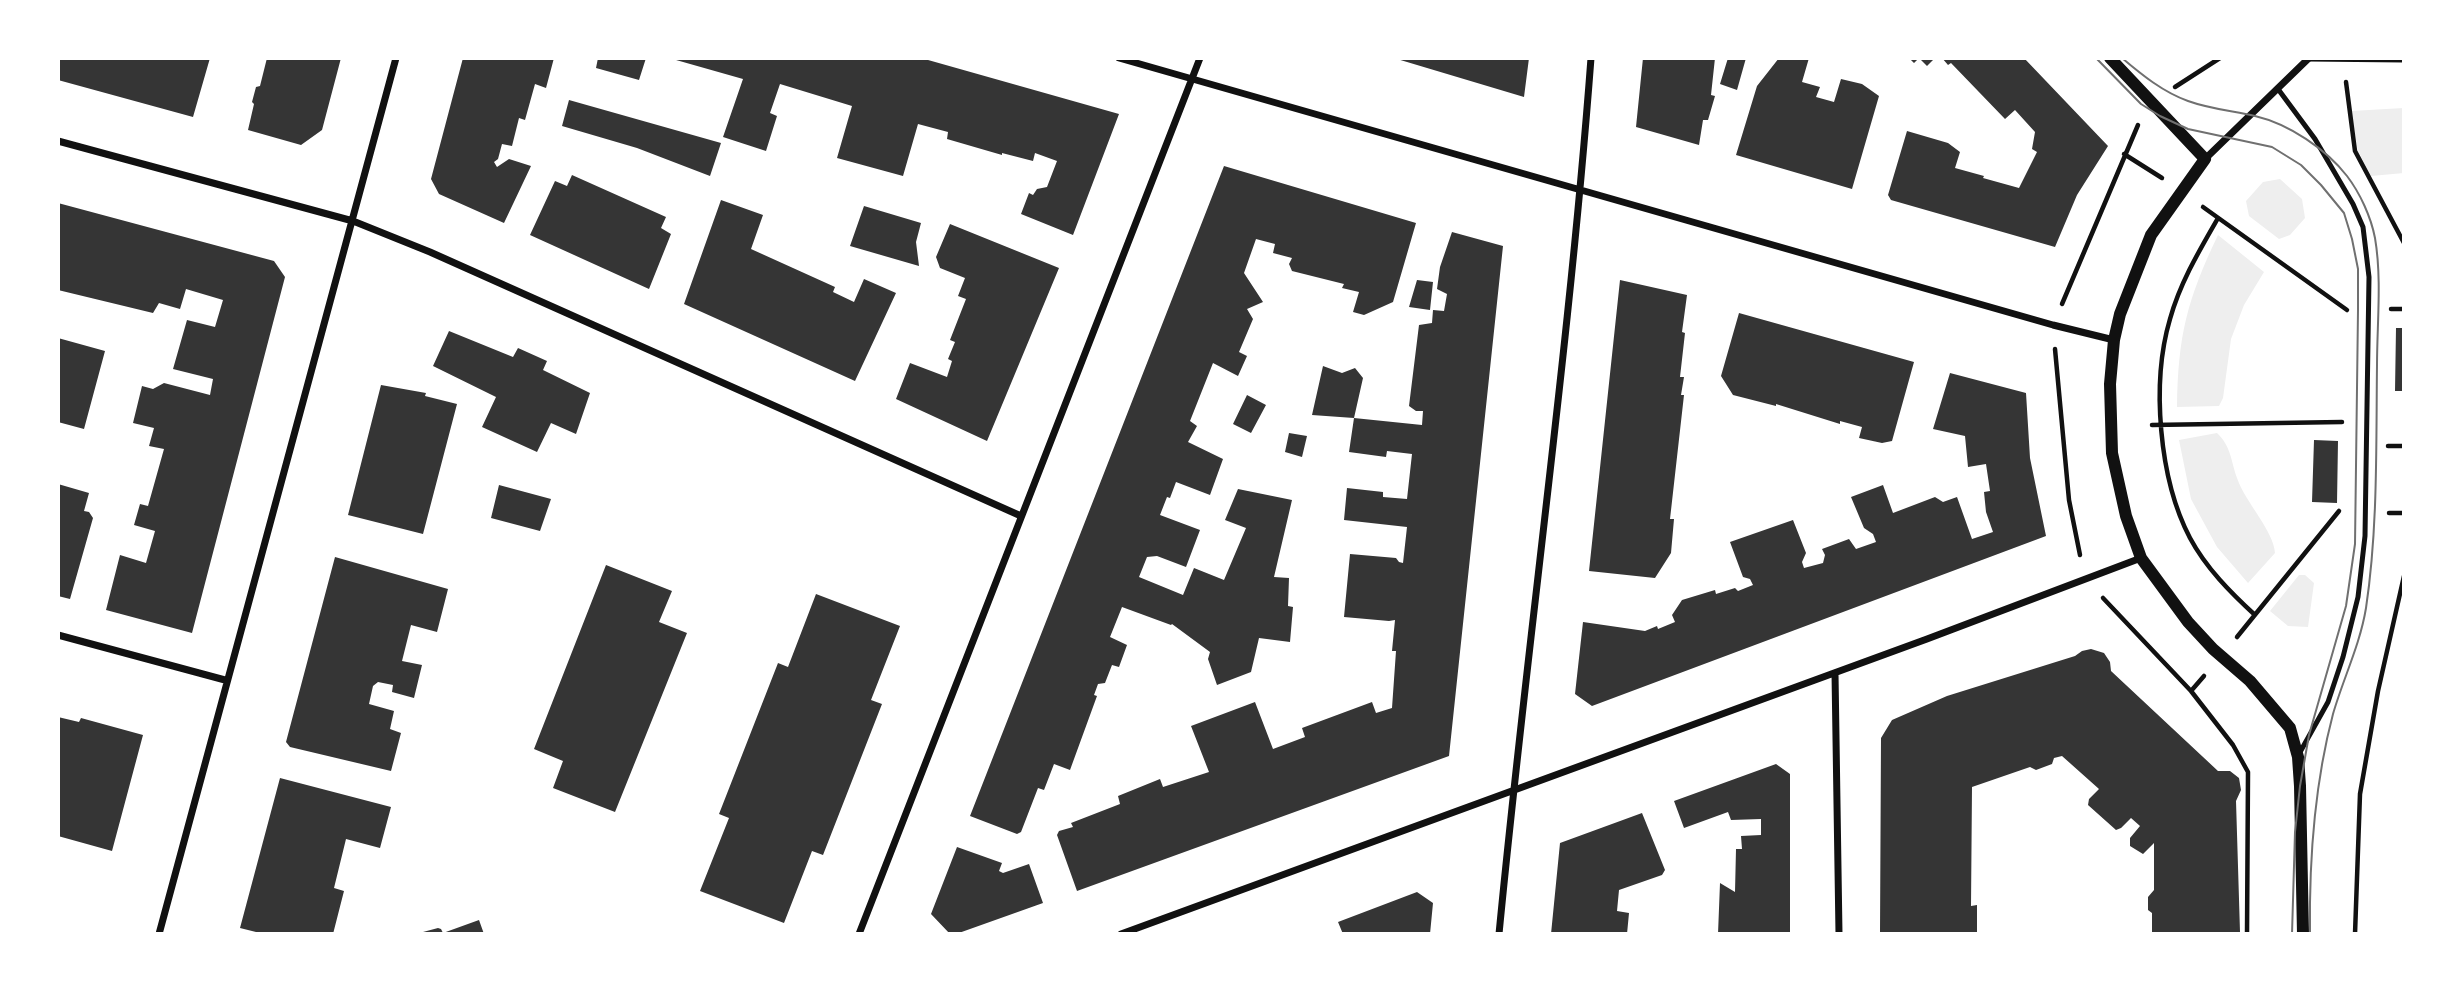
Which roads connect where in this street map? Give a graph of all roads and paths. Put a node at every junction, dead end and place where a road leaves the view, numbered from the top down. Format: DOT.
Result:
graph roads {
  1 [pos="396,58"];
  2 [pos="1119,58"];
  3 [pos="1200,58"];
  4 [pos="1591,58"];
  5 [pos="2110,58"];
  6 [pos="2309,58"];
  7 [pos="2344,59"];
  8 [pos="2404,60"];
  9 [pos="1191,80"];
  10 [pos="2278,89"];
  11 [pos="58,141"];
  12 [pos="2124,154"];
  13 [pos="2205,159"];
  14 [pos="2181,191"];
  15 [pos="1581,192"];
  16 [pos="2218,218"];
  17 [pos="353,221"];
  18 [pos="2404,243"];
  19 [pos="2345,310"];
  20 [pos="2114,340"];
  21 [pos="2160,424"];
  22 [pos="2152,425"];
  23 [pos="2342,433"];
  24 [pos="2339,514"];
  25 [pos="1021,516"];
  26 [pos="2141,558"];
  27 [pos="2404,576"];
  28 [pos="2255,615"];
  29 [pos="2250,622"];
  30 [pos="58,635"];
  31 [pos="1835,673"];
  32 [pos="225,680"];
  33 [pos="2191,691"];
  34 [pos="2298,757"];
  35 [pos="1513,790"];
  36 [pos="159,934"];
  37 [pos="859,934"];
  38 [pos="1121,934"];
  39 [pos="1499,934"];
  40 [pos="1839,934"];
  41 [pos="2247,934"];
  42 [pos="2303,934"];
  43 [pos="2355,934"];
  1 -- 17 [label="street"];
  2 -- 9 [label="street"];
  3 -- 9 [label="street"];
  4 -- 15 [label="street"];
  5 -- 13 [label="street"];
  6 -- 7 [label="lane"];
  6 -- 10 [label="street"];
  7 -- 8 [label="lane"];
  7 -- 18 [label="path"];
  9 -- 15 [label="street"];
  9 -- 25 [label="street"];
  10 -- 13 [label="street"];
  10 -- 34 [label="lane"];
  11 -- 17 [label="street"];
  12 -- 14 [label="path"];
  13 -- 14 [label="street"];
  14 -- 16 [label="path"];
  14 -- 20 [label="street"];
  15 -- 20 [label="street"];
  15 -- 35 [label="street"];
  16 -- 19 [label="path"];
  16 -- 21 [label="path"];
  17 -- 25 [label="street"];
  17 -- 32 [label="street"];
  20 -- 26 [label="street"];
  21 -- 22 [label="path"];
  21 -- 23 [label="path"];
  21 -- 28 [label="path"];
  24 -- 28 [label="path"];
  25 -- 37 [label="street"];
  26 -- 31 [label="street"];
  26 -- 34 [label="street"];
  27 -- 43 [label="path"];
  28 -- 29 [label="path"];
  30 -- 32 [label="street"];
  31 -- 35 [label="street"];
  31 -- 40 [label="street"];
  32 -- 36 [label="street"];
  33 -- 41 [label="path"];
  34 -- 42 [label="street"];
  35 -- 38 [label="street"];
  35 -- 39 [label="street"];
}
